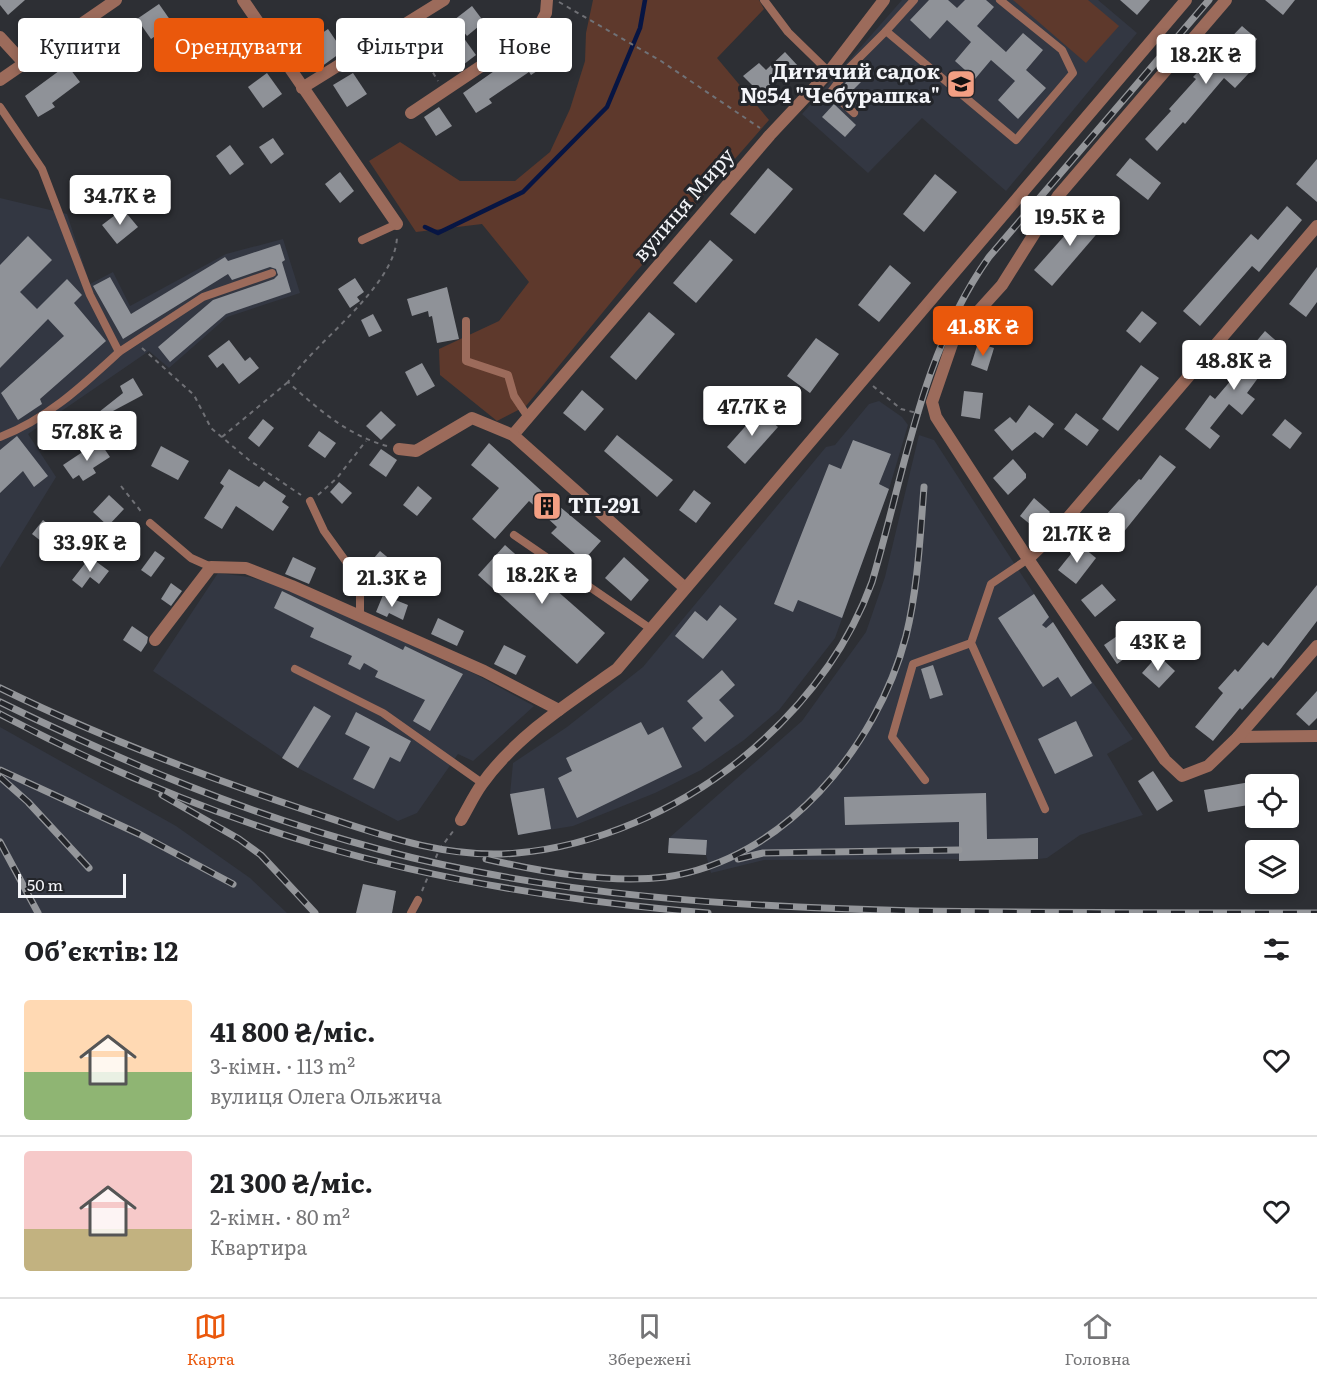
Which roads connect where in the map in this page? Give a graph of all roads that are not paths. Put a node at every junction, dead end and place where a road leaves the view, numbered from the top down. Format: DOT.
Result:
graph roads {
  1 [pos="116,0"];
  2 [pos="243,0"];
  3 [pos="444,0"];
  4 [pos="547,0"];
  5 [pos="764,0"];
  6 [pos="884,0"];
  7 [pos="914,0"];
  8 [pos="1000,0"];
  9 [pos="1186,0"];
  10 [pos="1227,0"];
  11 [pos="89,18"];
  12 [pos="886,31"];
  13 [pos="0,37"];
  14 [pos="18,57"];
  15 [pos="18,66"];
  16 [pos="829,72"];
  17 [pos="0,80"];
  18 [pos="302,88"];
  19 [pos="0,107"];
  20 [pos="411,113"];
  21 [pos="854,113"];
  22 [pos="397,224"];
  23 [pos="1317,226"];
  24 [pos="363,240"];
  25 [pos="272,273"];
  26 [pos="466,321"];
  27 [pos="119,352"];
  28 [pos="528,417"];
  29 [pos="513,435"];
  30 [pos="0,437"];
  31 [pos="399,449"];
  32 [pos="310,501"];
  33 [pos="150,523"];
  34 [pos="514,535"];
  35 [pos="1028,559"];
  36 [pos="211,567"];
  37 [pos="685,588"];
  38 [pos="360,615"];
  39 [pos="651,629"];
  40 [pos="155,640"];
  41 [pos="971,643"];
  42 [pos="1317,646"];
  43 [pos="295,669"];
  44 [pos="559,710"];
  45 [pos="1317,736"];
  46 [pos="1239,737"];
  47 [pos="925,780"];
  48 [pos="482,783"];
  49 [pos="1045,809"];
  50 [pos="461,820"];
  51 [pos="418,900"];
  52 [pos="411,913"];
  1 -- 11 [label="street"];
  2 -- 18 [label="street"];
  3 -- 18 [label="street"];
  4 -- 20 [label="street"];
  5 -- 16 [label="lane"];
  6 -- 16 [label="street, вулиця Миру"];
  7 -- 12 [label="lane"];
  8 -- 12 [label="lane"];
  9 -- 37 [label="street"];
  10 -- 35 [label="street"];
  12 -- 21 [label="lane"];
  13 -- 14 [label="street"];
  15 -- 17 [label="street"];
  16 -- 28 [label="street, вулиця Миру"];
  18 -- 22 [label="street"];
  19 -- 27 [label="lane"];
  22 -- 24 [label="lane"];
  23 -- 35 [label="street"];
  25 -- 27 [label="lane"];
  26 -- 28 [label="lane"];
  27 -- 30 [label="lane"];
  28 -- 29 [label="street, вулиця Миру"];
  29 -- 31 [label="street"];
  29 -- 37 [label="street"];
  32 -- 38 [label="lane"];
  33 -- 36 [label="lane"];
  34 -- 39 [label="lane"];
  35 -- 41 [label="lane"];
  35 -- 46 [label="street"];
  36 -- 38 [label="street"];
  36 -- 40 [label="street"];
  37 -- 39 [label="street"];
  38 -- 44 [label="street"];
  39 -- 44 [label="street"];
  41 -- 47 [label="lane"];
  41 -- 49 [label="lane"];
  42 -- 46 [label="street"];
  43 -- 48 [label="lane"];
  44 -- 48 [label="street"];
  45 -- 46 [label="street"];
  48 -- 50 [label="street"];
  51 -- 52 [label="lane"];
}
